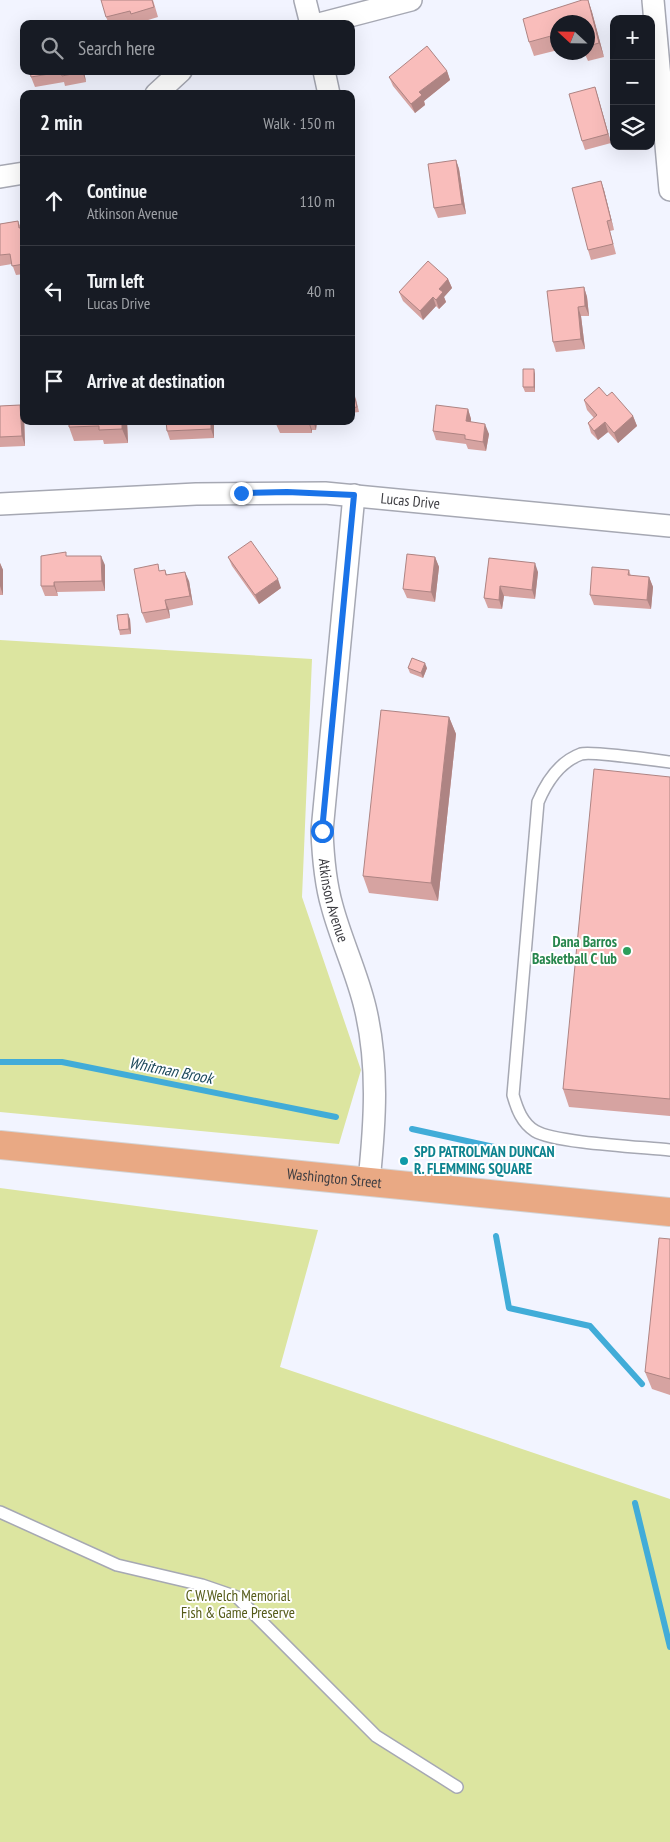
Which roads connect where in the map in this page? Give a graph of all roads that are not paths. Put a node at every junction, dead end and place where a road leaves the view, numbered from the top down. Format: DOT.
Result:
graph roads {
  1 [pos="305,0"];
  2 [pos="410,0"];
  3 [pos="653,0"];
  4 [pos="310,20"];
  5 [pos="334,20"];
  6 [pos="177,75"];
  7 [pos="325,75"];
  8 [pos="160,90"];
  9 [pos="329,90"];
  10 [pos="20,174"];
  11 [pos="0,176"];
  12 [pos="670,190"];
  13 [pos="354,495"];
  14 [pos="0,504"];
  15 [pos="670,526"];
  16 [pos="670,762"];
  17 [pos="0,1144"];
  18 [pos="670,1150"];
  19 [pos="369,1181"];
  20 [pos="670,1212"];
  21 [pos="0,1512"];
  22 [pos="457,1787"];
  1 -- 4 [label="street"];
  2 -- 5 [label="street"];
  3 -- 12 [label="street"];
  6 -- 8 [label="street"];
  7 -- 9 [label="street"];
  10 -- 11 [label="street"];
  13 -- 14 [label="street, Lucas Drive"];
  13 -- 15 [label="street, Lucas Drive"];
  13 -- 19 [label="street, Atkinson Avenue"];
  16 -- 18 [label="lane"];
  17 -- 19 [label="main road, Washington Street"];
  19 -- 20 [label="main road, Washington Street"];
  21 -- 22 [label="lane"];
}
